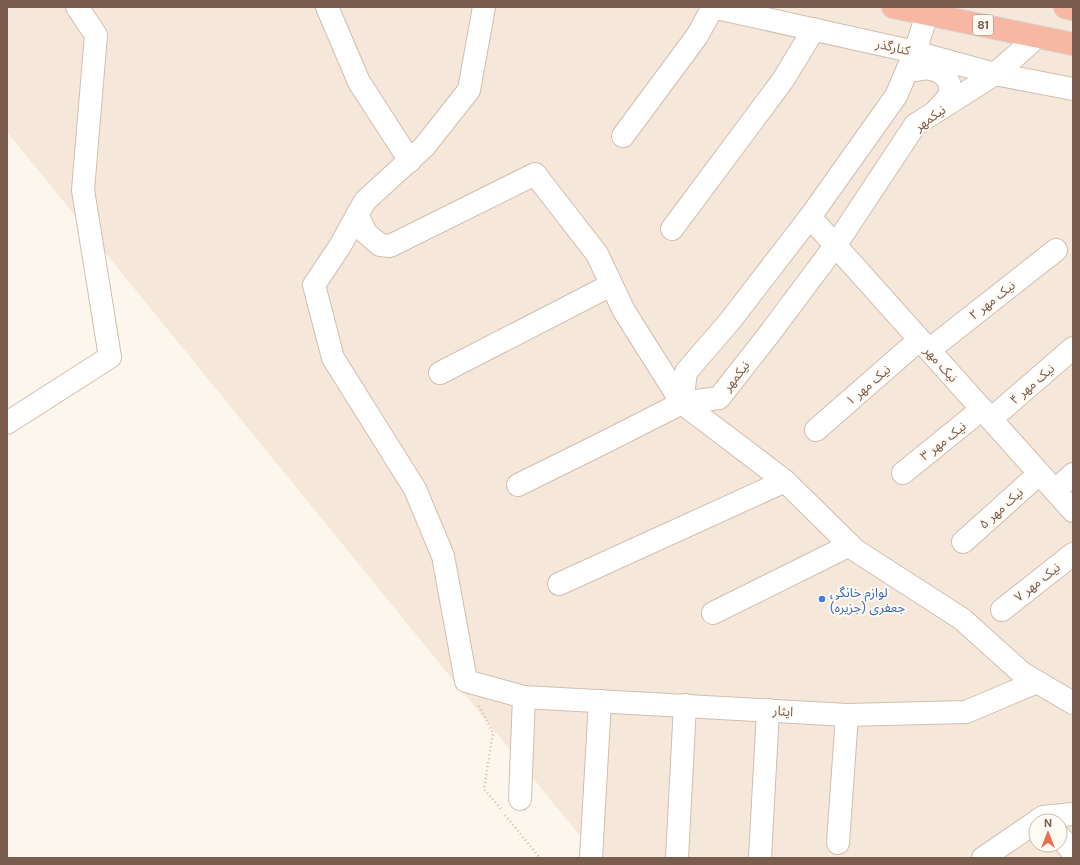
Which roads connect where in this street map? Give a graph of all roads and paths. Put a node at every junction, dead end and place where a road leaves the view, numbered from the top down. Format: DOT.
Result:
graph roads {
  1 [pos="77,7"];
  2 [pos="327,7"];
  3 [pos="484,7"];
  4 [pos="712,7"];
  5 [pos="892,7"];
  6 [pos="1065,7"];
  7 [pos="1073,9"];
  8 [pos="927,14"];
  9 [pos="814,29"];
  10 [pos="1037,37"];
  11 [pos="1073,44"];
  12 [pos="915,52"];
  13 [pos="995,74"];
  14 [pos="1073,89"];
  15 [pos="896,96"];
  16 [pos="936,112"];
  17 [pos="623,136"];
  18 [pos="410,161"];
  19 [pos="357,215"];
  20 [pos="810,217"];
  21 [pos="672,229"];
  22 [pos="835,246"];
  23 [pos="1056,250"];
  24 [pos="611,285"];
  25 [pos="924,345"];
  26 [pos="1073,348"];
  27 [pos="440,373"];
  28 [pos="682,403"];
  29 [pos="987,414"];
  30 [pos="7,423"];
  31 [pos="816,430"];
  32 [pos="903,473"];
  33 [pos="1039,474"];
  34 [pos="1073,474"];
  35 [pos="785,481"];
  36 [pos="518,485"];
  37 [pos="1055,491"];
  38 [pos="1073,511"];
  39 [pos="963,542"];
  40 [pos="850,545"];
  41 [pos="1073,554"];
  42 [pos="559,584"];
  43 [pos="1002,610"];
  44 [pos="713,613"];
  45 [pos="466,681"];
  46 [pos="1036,682"];
  47 [pos="524,697"];
  48 [pos="600,701"];
  49 [pos="1073,703"];
  50 [pos="685,705"];
  51 [pos="768,710"];
  52 [pos="847,715"];
  53 [pos="520,799"];
  54 [pos="1028,829"];
  55 [pos="838,843"];
  56 [pos="540,858"];
  57 [pos="591,858"];
  58 [pos="677,858"];
  59 [pos="760,858"];
  60 [pos="983,858"];
  1 -- 30 [label="street"];
  2 -- 18 [label="street"];
  3 -- 18 [label="street"];
  4 -- 9 [label="street, کنارگذر"];
  4 -- 17 [label="street"];
  5 -- 8 [label="highway, 81"];
  6 -- 7 [label="highway"];
  8 -- 10 [label="highway, 81"];
  8 -- 12 [label="street"];
  9 -- 12 [label="street, کنارگذر"];
  9 -- 21 [label="street"];
  10 -- 11 [label="highway, 81"];
  10 -- 13 [label="street, نیکمهر"];
  12 -- 13 [label="street, کنارگذر"];
  12 -- 15 [label="street"];
  13 -- 14 [label="street, کنارگذر"];
  13 -- 16 [label="street, نیکمهر"];
  15 -- 16 [label="street"];
  15 -- 20 [label="street"];
  16 -- 22 [label="street, نیکمهر"];
  18 -- 19 [label="street"];
  19 -- 24 [label="street"];
  19 -- 45 [label="street"];
  20 -- 22 [label="street, نیک مهر"];
  20 -- 28 [label="street"];
  22 -- 25 [label="street, نیک مهر"];
  22 -- 28 [label="street, نیکمهر"];
  23 -- 25 [label="street, نیک مهر ۲"];
  24 -- 27 [label="street"];
  24 -- 28 [label="street"];
  25 -- 29 [label="street, نیک مهر"];
  25 -- 31 [label="street, نیک مهر ۱"];
  26 -- 29 [label="street, نیک مهر ۴"];
  28 -- 35 [label="street"];
  28 -- 36 [label="street, نیکمهر"];
  29 -- 32 [label="street, نیک مهر ۳"];
  29 -- 33 [label="street, نیک مهر"];
  33 -- 37 [label="street, نیک مهر"];
  33 -- 39 [label="street, نیک مهر ۵"];
  34 -- 37 [label="street"];
  35 -- 40 [label="street"];
  35 -- 42 [label="street"];
  37 -- 38 [label="street, نیک مهر"];
  40 -- 44 [label="street"];
  40 -- 46 [label="street"];
  41 -- 43 [label="street, نیک مهر ۷"];
  45 -- 47 [label="street, ایثار"];
  45 -- 56 [label="path"];
  46 -- 49 [label="street"];
  46 -- 52 [label="street, ایثار"];
  47 -- 48 [label="street, ایثار"];
  47 -- 53 [label="street"];
  48 -- 50 [label="street, ایثار"];
  48 -- 57 [label="street"];
  50 -- 51 [label="street, ایثار"];
  50 -- 58 [label="street"];
  51 -- 52 [label="street, ایثار"];
  51 -- 59 [label="street"];
  52 -- 55 [label="street"];
  54 -- 60 [label="street"];
}
